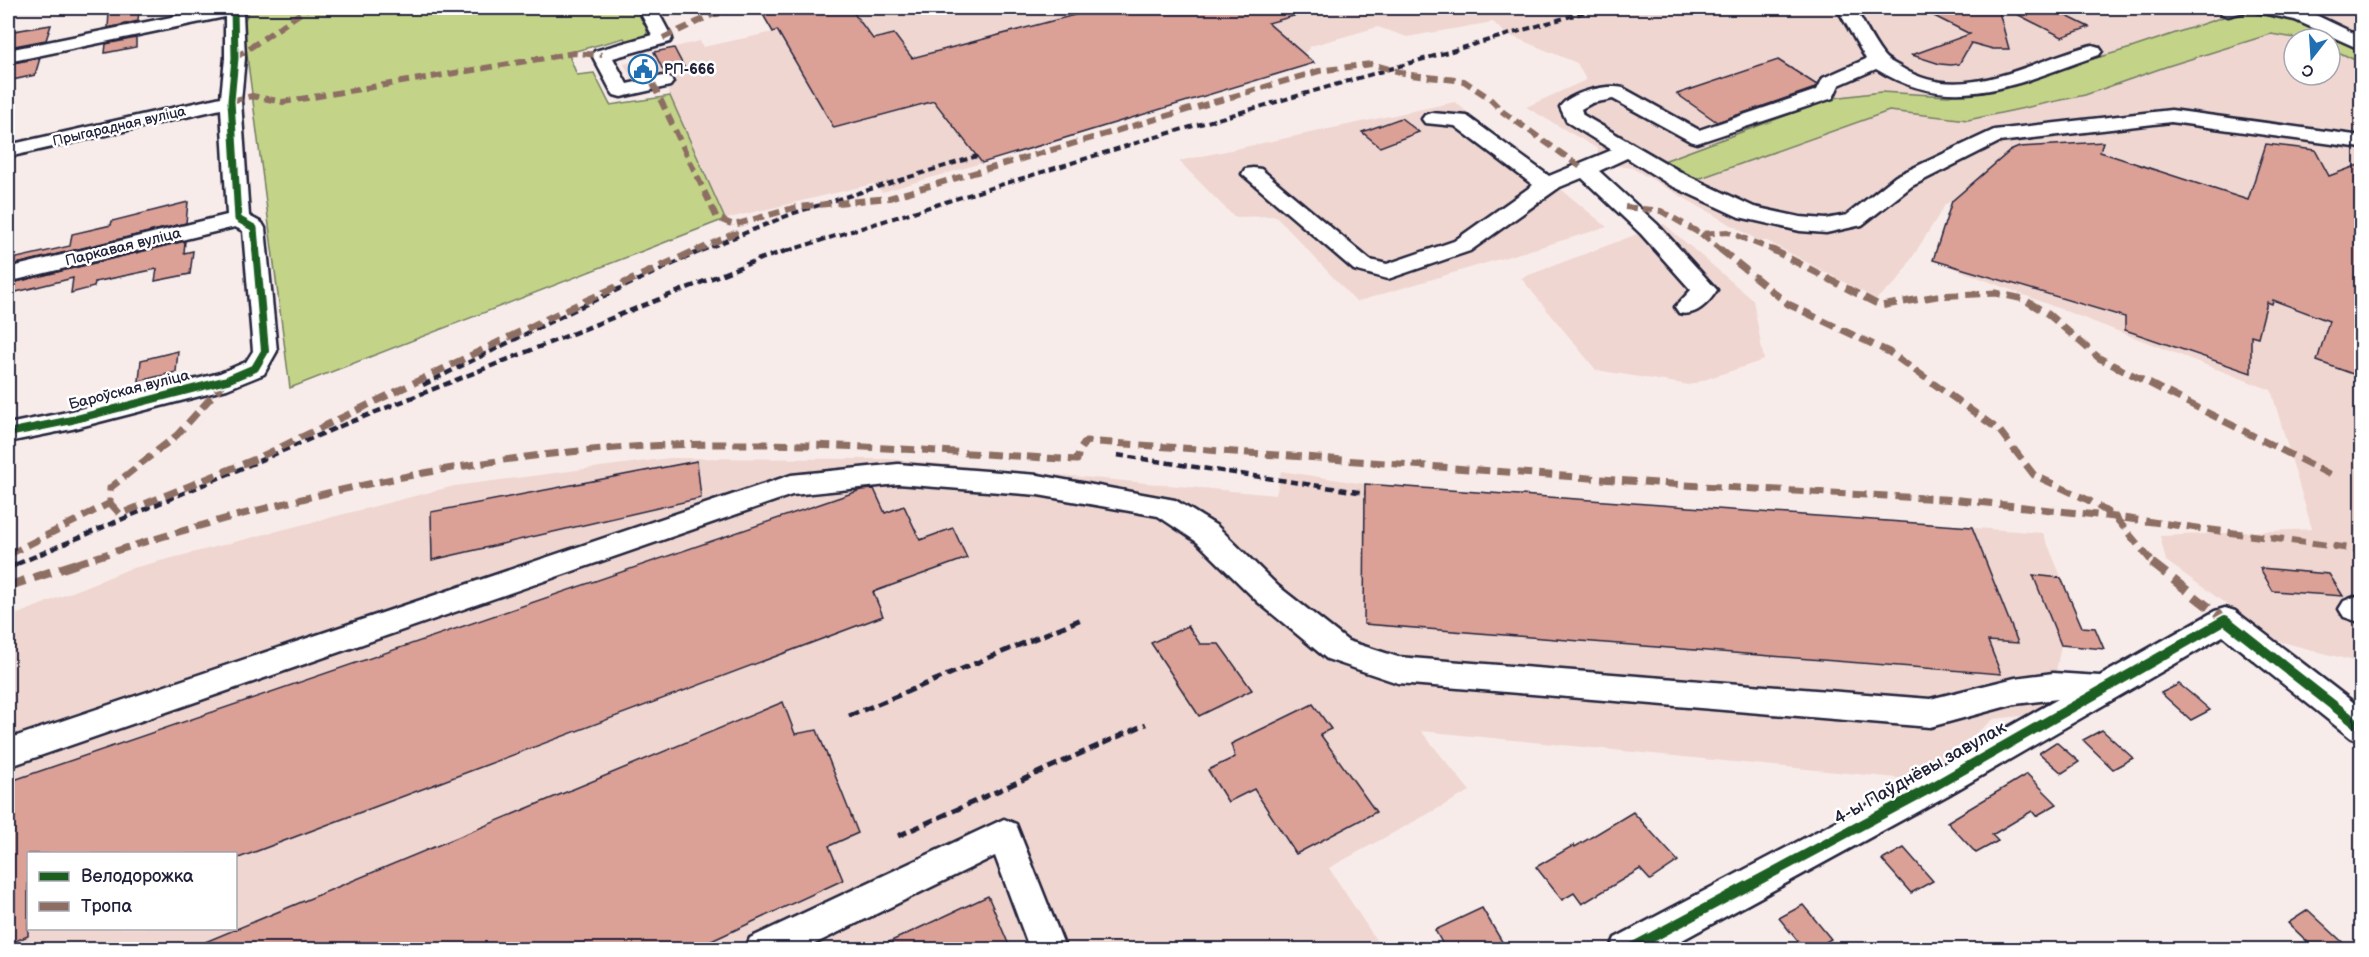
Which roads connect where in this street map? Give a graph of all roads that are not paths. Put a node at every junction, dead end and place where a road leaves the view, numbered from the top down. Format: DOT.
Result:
graph roads {
  1 [pos="237,8"];
  2 [pos="647,8"];
  3 [pos="1846,8"];
  4 [pos="2263,8"];
  5 [pos="2295,11"];
  6 [pos="2361,44"];
  7 [pos="2092,51"];
  8 [pos="8,56"];
  9 [pos="1878,61"];
  10 [pos="663,82"];
  11 [pos="231,101"];
  12 [pos="1432,119"];
  13 [pos="2361,142"];
  14 [pos="1628,150"];
  15 [pos="8,152"];
  16 [pos="1585,170"];
  17 [pos="1253,174"];
  18 [pos="1547,185"];
  19 [pos="238,219"];
  20 [pos="8,275"];
  21 [pos="1687,307"];
  22 [pos="8,433"];
  23 [pos="2105,689"];
  24 [pos="2361,728"];
  25 [pos="8,753"];
  26 [pos="763,950"];
  27 [pos="1048,950"];
  28 [pos="1628,950"];
  1 -- 8 [label="street"];
  1 -- 11 [label="street"];
  2 -- 10 [label="street"];
  3 -- 9 [label="street"];
  4 -- 5 [label="street"];
  5 -- 6 [label="street"];
  7 -- 9 [label="street"];
  9 -- 14 [label="street"];
  11 -- 15 [label="street, Прыгарадная вуліца"];
  11 -- 19 [label="street"];
  12 -- 18 [label="street"];
  13 -- 14 [label="street"];
  14 -- 16 [label="street"];
  16 -- 18 [label="street"];
  16 -- 21 [label="street"];
  17 -- 18 [label="street"];
  19 -- 20 [label="street, Паркавая вуліца"];
  19 -- 22 [label="street, Бароўская вуліца"];
  23 -- 24 [label="street, 4-ы Паўднёвы завулак"];
  23 -- 25 [label="street"];
  23 -- 28 [label="street, 4-ы Паўднёвы завулак"];
  26 -- 27 [label="street"];
}
